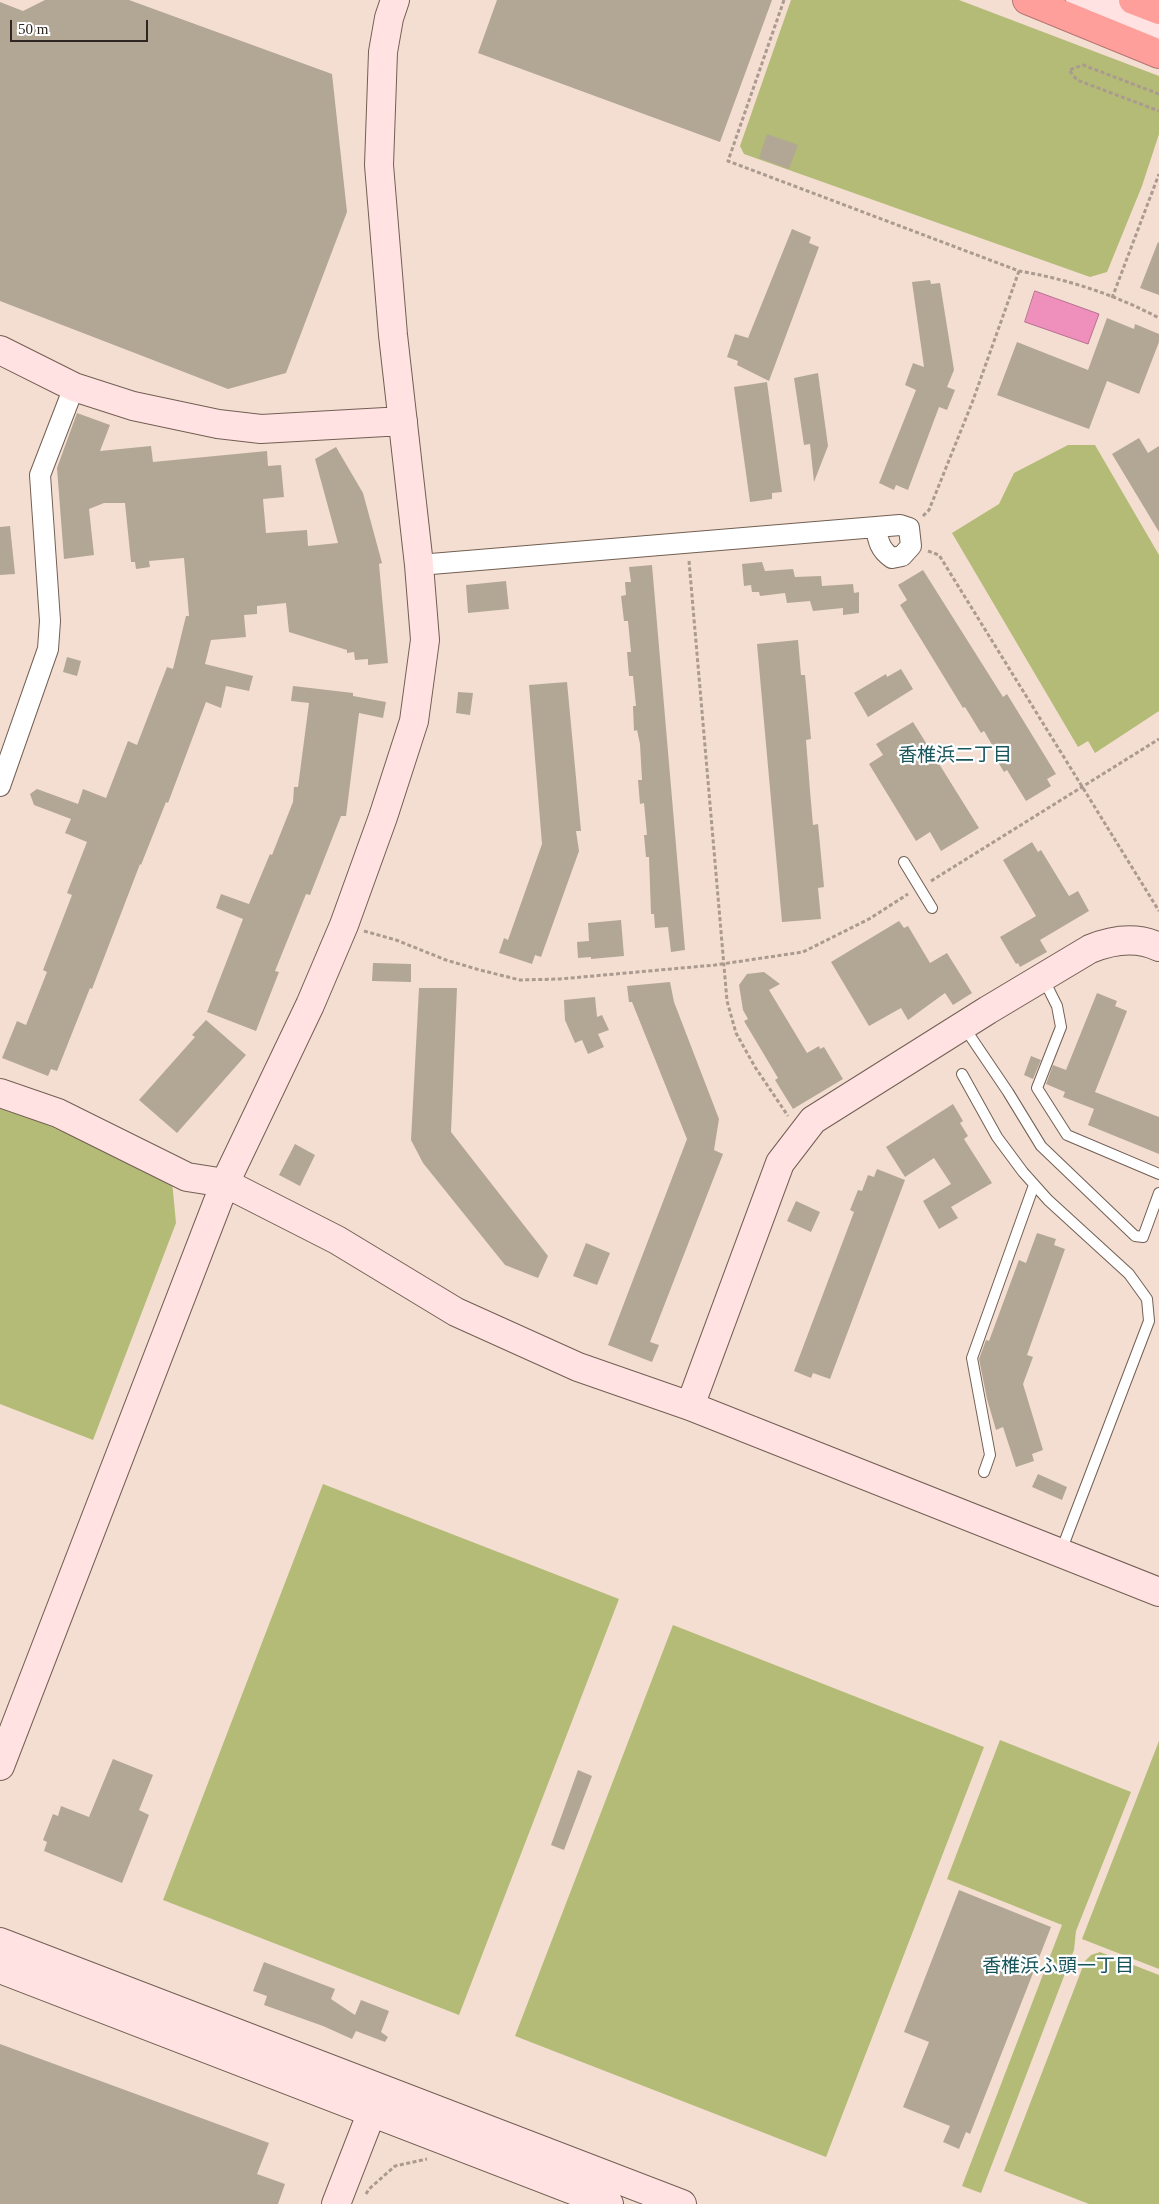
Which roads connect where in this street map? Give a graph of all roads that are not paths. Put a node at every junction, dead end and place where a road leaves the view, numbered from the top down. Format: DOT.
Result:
graph roads {
  1 [pos="395,0"];
  2 [pos="1027,0"];
  3 [pos="1068,0"];
  4 [pos="1080,0"];
  5 [pos="1133,0"];
  6 [pos="1151,0"];
  7 [pos="1159,3"];
  8 [pos="1159,10"];
  9 [pos="1159,30"];
  10 [pos="1159,35"];
  11 [pos="1159,54"];
  12 [pos="0,350"];
  13 [pos="74,388"];
  14 [pos="403,421"];
  15 [pos="876,527"];
  16 [pos="419,565"];
  17 [pos="0,786"];
  18 [pos="904,862"];
  19 [pos="932,908"];
  20 [pos="1159,947"];
  21 [pos="1042,978"];
  22 [pos="963,1026"];
  23 [pos="962,1074"];
  24 [pos="0,1093"];
  25 [pos="1159,1174"];
  26 [pos="225,1183"];
  27 [pos="1034,1185"];
  28 [pos="1159,1193"];
  29 [pos="690,1406"];
  30 [pos="984,1472"];
  31 [pos="1060,1553"];
  32 [pos="1159,1592"];
  33 [pos="0,1766"];
  34 [pos="0,1942"];
  35 [pos="0,1969"];
  36 [pos="377,2100"];
  37 [pos="336,2204"];
  38 [pos="609,2204"];
  39 [pos="682,2204"];
  1 -- 14 [label="street"];
  2 -- 11 [label="highway"];
  3 -- 10 [label="highway"];
  4 -- 9 [label="street"];
  5 -- 8 [label="highway"];
  6 -- 7 [label="street"];
  12 -- 13 [label="street"];
  13 -- 14 [label="street"];
  13 -- 17 [label="street"];
  14 -- 16 [label="street"];
  15 -- 15 [label="street"];
  15 -- 16 [label="street"];
  16 -- 26 [label="street"];
  18 -- 19 [label="lane"];
  20 -- 21 [label="street"];
  21 -- 22 [label="street"];
  21 -- 25 [label="lane"];
  22 -- 28 [label="lane"];
  22 -- 29 [label="street"];
  23 -- 27 [label="lane"];
  24 -- 26 [label="street"];
  26 -- 29 [label="street"];
  26 -- 33 [label="street"];
  27 -- 30 [label="lane"];
  27 -- 31 [label="lane"];
  29 -- 31 [label="street"];
  31 -- 32 [label="street"];
  34 -- 36 [label="street"];
  35 -- 36 [label="street"];
  36 -- 37 [label="street"];
  36 -- 38 [label="street"];
  36 -- 39 [label="street"];
}
